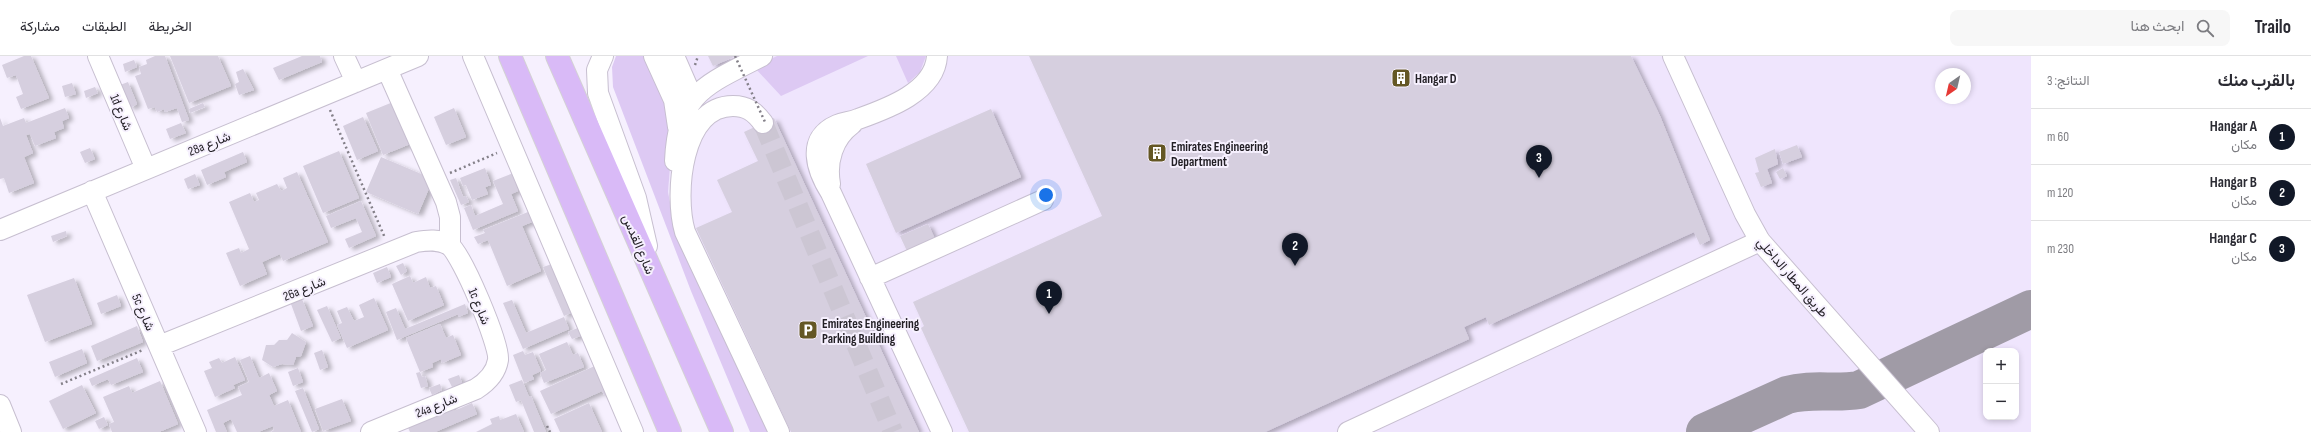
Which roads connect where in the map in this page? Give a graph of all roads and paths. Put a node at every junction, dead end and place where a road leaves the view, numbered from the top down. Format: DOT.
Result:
graph roads {
  1 [pos="98,56"];
  2 [pos="344,56"];
  3 [pos="418,56"];
  4 [pos="510,56"];
  5 [pos="557,56"];
  6 [pos="603,56"];
  7 [pos="654,56"];
  8 [pos="674,56"];
  9 [pos="735,56"];
  10 [pos="762,56"];
  11 [pos="937,56"];
  12 [pos="1672,56"];
  13 [pos="471,59"];
  14 [pos="387,69"];
  15 [pos="356,82"];
  16 [pos="323,95"];
  17 [pos="690,103"];
  18 [pos="764,123"];
  19 [pos="678,128"];
  20 [pos="512,147"];
  21 [pos="146,169"];
  22 [pos="436,180"];
  23 [pos="92,191"];
  24 [pos="680,191"];
  25 [pos="1043,200"];
  26 [pos="0,230"];
  27 [pos="1760,241"];
  28 [pos="450,246"];
  29 [pos="392,252"];
  30 [pos="653,278"];
  31 [pos="870,278"];
  32 [pos="158,345"];
  33 [pos="495,370"];
  34 [pos="61,384"];
  35 [pos="0,405"];
  36 [pos="547,426"];
  37 [pos="11,432"];
  38 [pos="196,432"];
  39 [pos="370,432"];
  40 [pos="550,432"];
  41 [pos="634,432"];
  42 [pos="670,432"];
  43 [pos="722,432"];
  44 [pos="779,432"];
  45 [pos="942,432"];
  46 [pos="1348,432"];
  47 [pos="1929,432"];
  1 -- 21 [label="street, 1d شارع"];
  2 -- 15 [label="street"];
  3 -- 14 [label="street, 28a شارع"];
  4 -- 42 [label="main road"];
  5 -- 30 [label="main road, شارع القدس"];
  6 -- 30 [label="street"];
  7 -- 19 [label="street"];
  8 -- 17 [label="street"];
  9 -- 18 [label="path, bridge"];
  10 -- 17 [label="street"];
  11 -- 31 [label="street"];
  12 -- 27 [label="street, طريق المطار الداخلي"];
  13 -- 20 [label="street"];
  14 -- 15 [label="street, 28a شارع"];
  14 -- 22 [label="street"];
  15 -- 16 [label="street, 28a شارع"];
  16 -- 21 [label="street, 28a شارع"];
  16 -- 29 [label="path"];
  17 -- 19 [label="street"];
  18 -- 24 [label="street"];
  19 -- 24 [label="street"];
  20 -- 22 [label="path"];
  20 -- 41 [label="street"];
  21 -- 23 [label="street, 28a شارع"];
  22 -- 28 [label="street"];
  23 -- 26 [label="street, 28a شارع"];
  23 -- 32 [label="street, 5c شارع"];
  24 -- 44 [label="street"];
  25 -- 31 [label="street"];
  27 -- 46 [label="street"];
  27 -- 47 [label="street, طريق المطار الداخلي"];
  28 -- 29 [label="street, 26a شارع"];
  28 -- 33 [label="street, 1c شارع"];
  29 -- 32 [label="street, 26a شارع"];
  30 -- 43 [label="main road, شارع القدس"];
  31 -- 45 [label="street"];
  32 -- 34 [label="path"];
  32 -- 38 [label="street, 5c شارع"];
  33 -- 39 [label="street, 24a شارع"];
  35 -- 37 [label="street"];
  36 -- 40 [label="path"];
}
